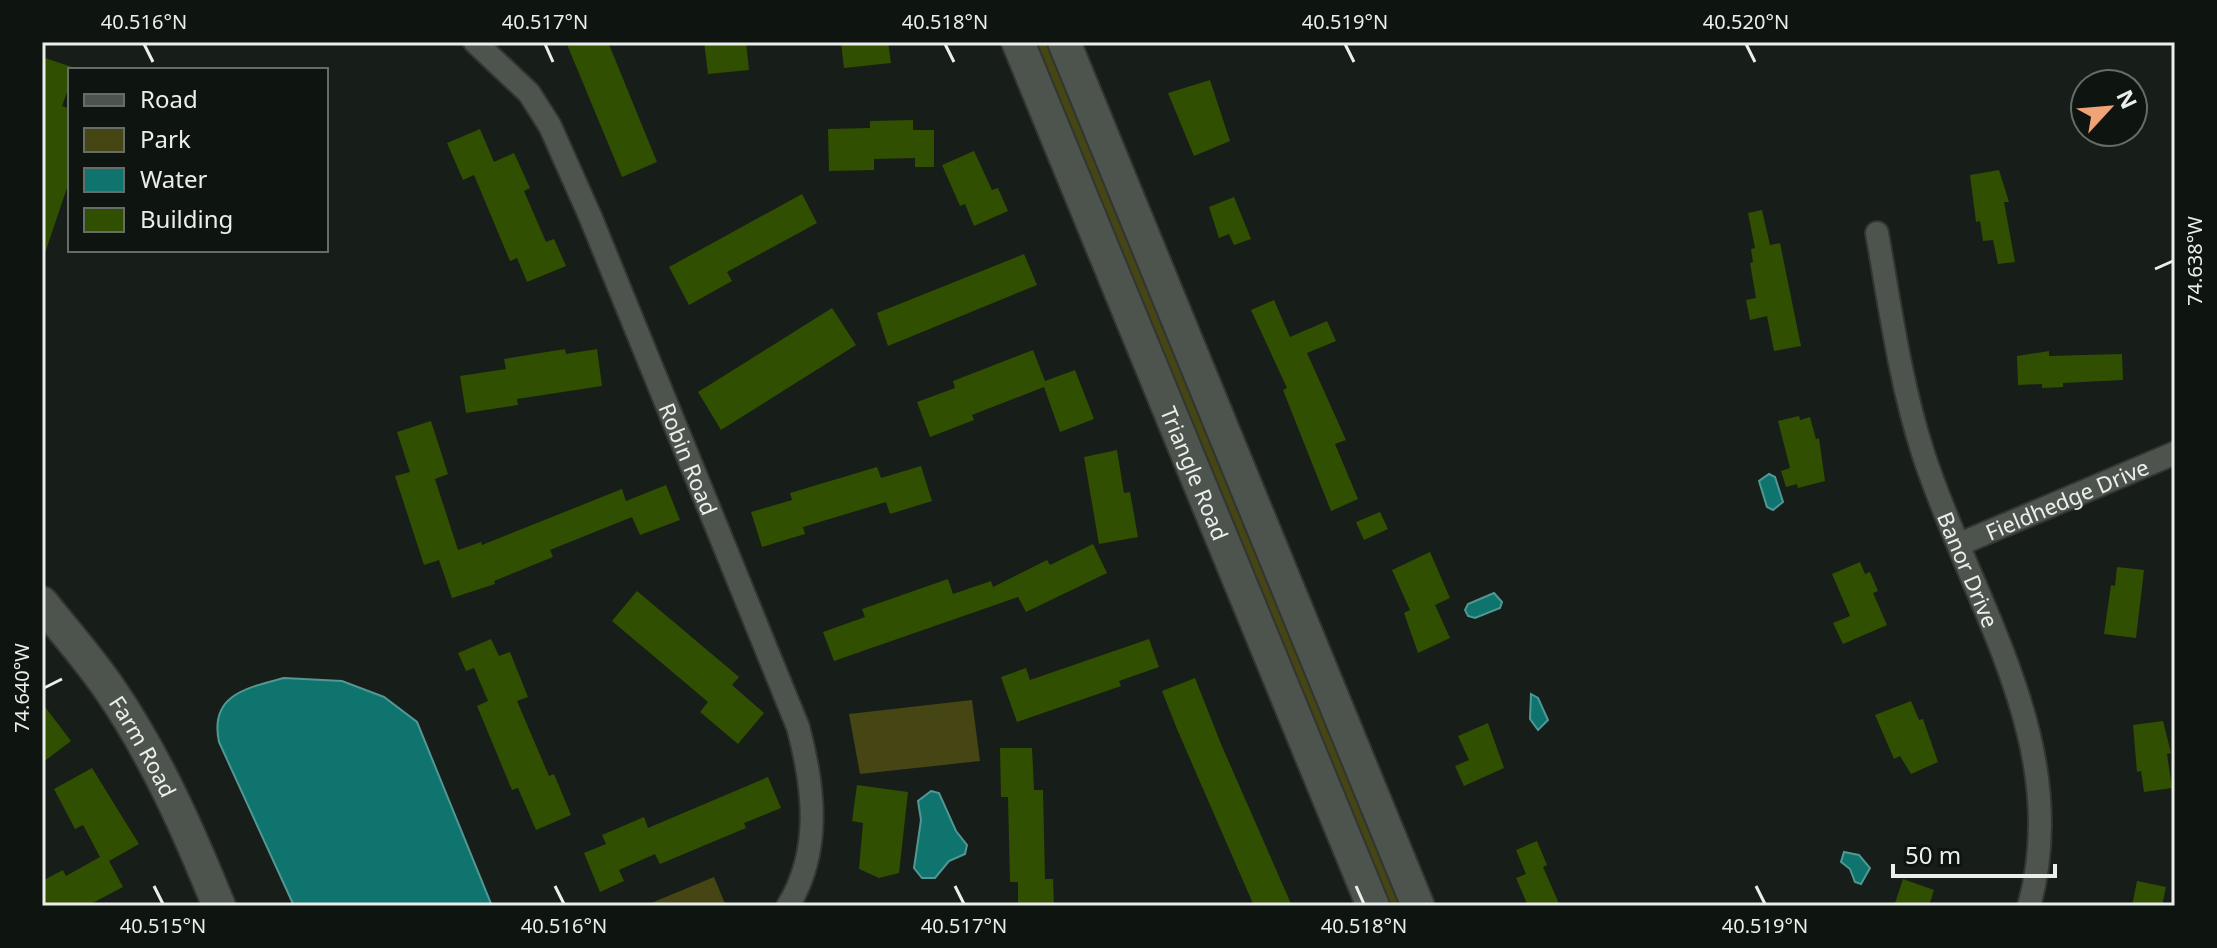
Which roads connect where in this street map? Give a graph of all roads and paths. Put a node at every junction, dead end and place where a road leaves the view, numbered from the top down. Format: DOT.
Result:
graph roads {
  1 [pos="475,42"];
  2 [pos="1018,42"];
  3 [pos="1064,42"];
  4 [pos="1877,233"];
  5 [pos="2175,453"];
  6 [pos="1960,544"];
  7 [pos="42,603"];
  8 [pos="219,906"];
  9 [pos="788,906"];
  10 [pos="1373,906"];
  11 [pos="1418,906"];
  12 [pos="2029,906"];
  1 -- 9 [label="street, Robin Road"];
  2 -- 10 [label="street, Triangle Road"];
  3 -- 11 [label="street, Triangle Road"];
  4 -- 6 [label="street, Banor Drive"];
  5 -- 6 [label="street, Fieldhedge Drive"];
  6 -- 12 [label="street, Banor Drive"];
  7 -- 8 [label="street, Farm Road"];
}
